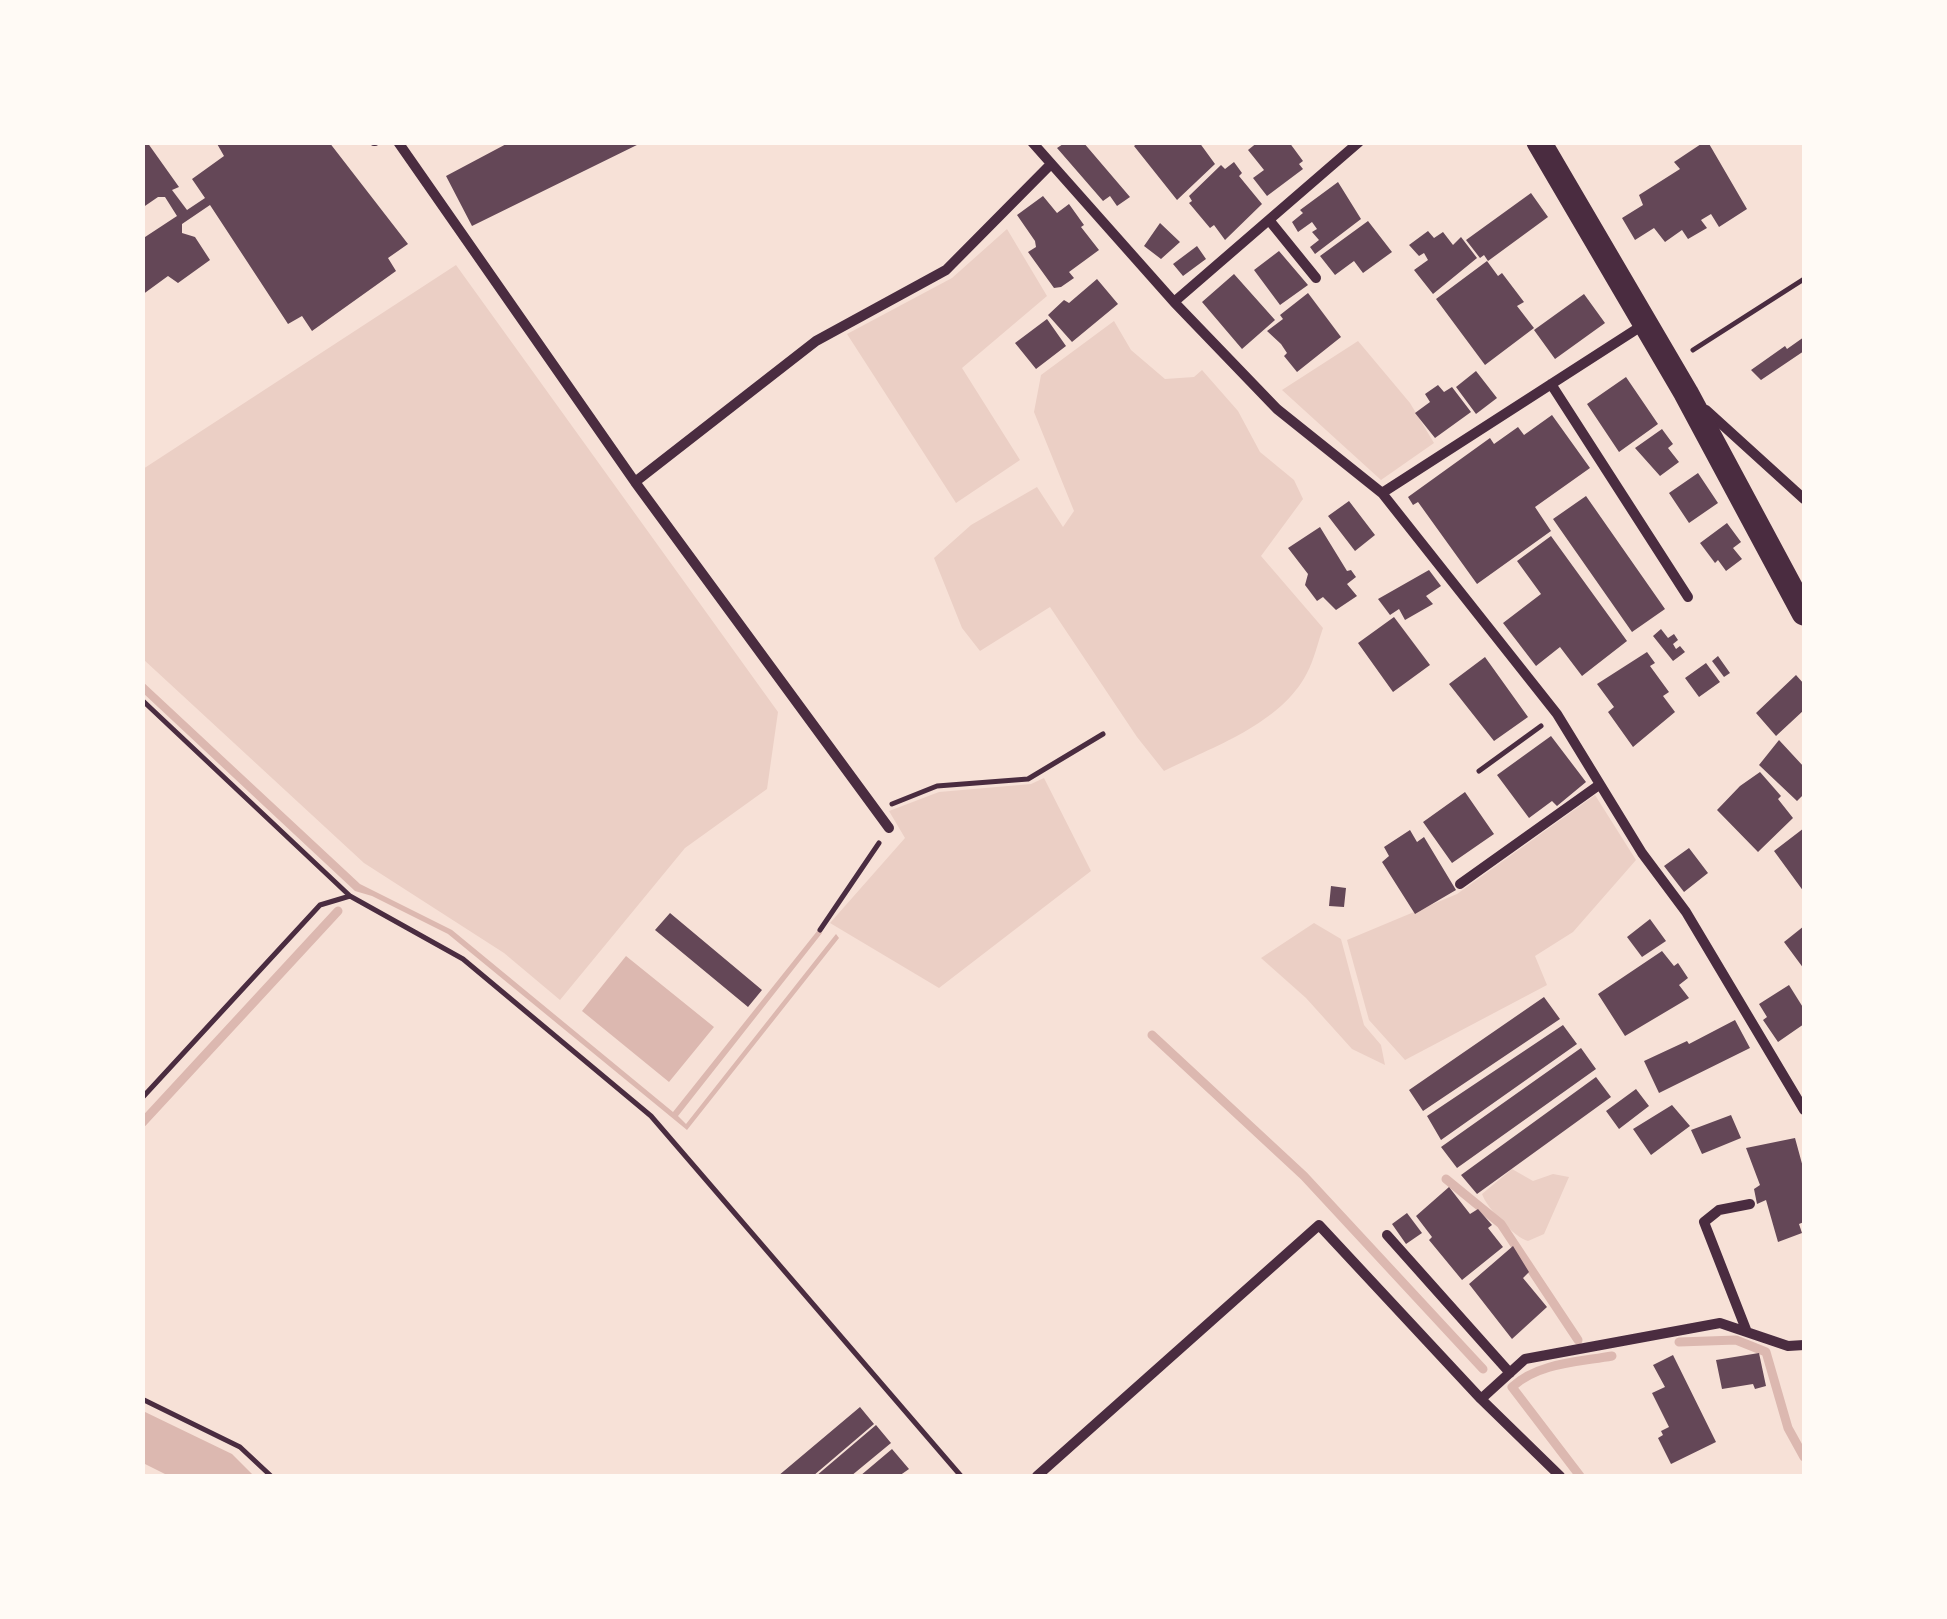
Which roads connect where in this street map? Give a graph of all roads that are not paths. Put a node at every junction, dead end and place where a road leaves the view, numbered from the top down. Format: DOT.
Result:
graph roads {
  1 [pos="398,142"];
  2 [pos="1050,142"];
  3 [pos="1359,142"];
  4 [pos="1539,142"];
  5 [pos="1036,147"];
  6 [pos="1051,164"];
  7 [pos="1269,220"];
  8 [pos="1316,278"];
  9 [pos="1174,302"];
  10 [pos="1644,324"];
  11 [pos="1551,384"];
  12 [pos="1686,393"];
  13 [pos="635,482"];
  14 [pos="1382,493"];
  15 [pos="1804,499"];
  16 [pos="1688,597"];
  17 [pos="1804,613"];
  18 [pos="1599,785"];
  19 [pos="889,828"];
  20 [pos="1460,884"];
  21 [pos="1804,1110"];
  22 [pos="1750,1204"];
  23 [pos="1388,1235"];
  24 [pos="1747,1332"];
  25 [pos="1804,1346"];
  26 [pos="1510,1373"];
  27 [pos="1480,1399"];
  28 [pos="1037,1476"];
  29 [pos="1560,1476"];
  1 -- 13 [label="street"];
  2 -- 5 [label="lane"];
  3 -- 7 [label="street"];
  4 -- 10 [label="main road"];
  5 -- 6 [label="street"];
  6 -- 9 [label="street"];
  6 -- 13 [label="street"];
  7 -- 8 [label="street"];
  7 -- 9 [label="street"];
  9 -- 14 [label="street"];
  10 -- 11 [label="street"];
  10 -- 12 [label="main road"];
  11 -- 14 [label="street"];
  11 -- 16 [label="street"];
  12 -- 15 [label="street"];
  12 -- 17 [label="main road"];
  13 -- 19 [label="street"];
  14 -- 18 [label="street"];
  18 -- 20 [label="street"];
  18 -- 21 [label="street"];
  22 -- 24 [label="street"];
  23 -- 26 [label="street"];
  24 -- 25 [label="street"];
  24 -- 26 [label="street"];
  26 -- 27 [label="street"];
  27 -- 28 [label="street"];
  27 -- 29 [label="street"];
}
